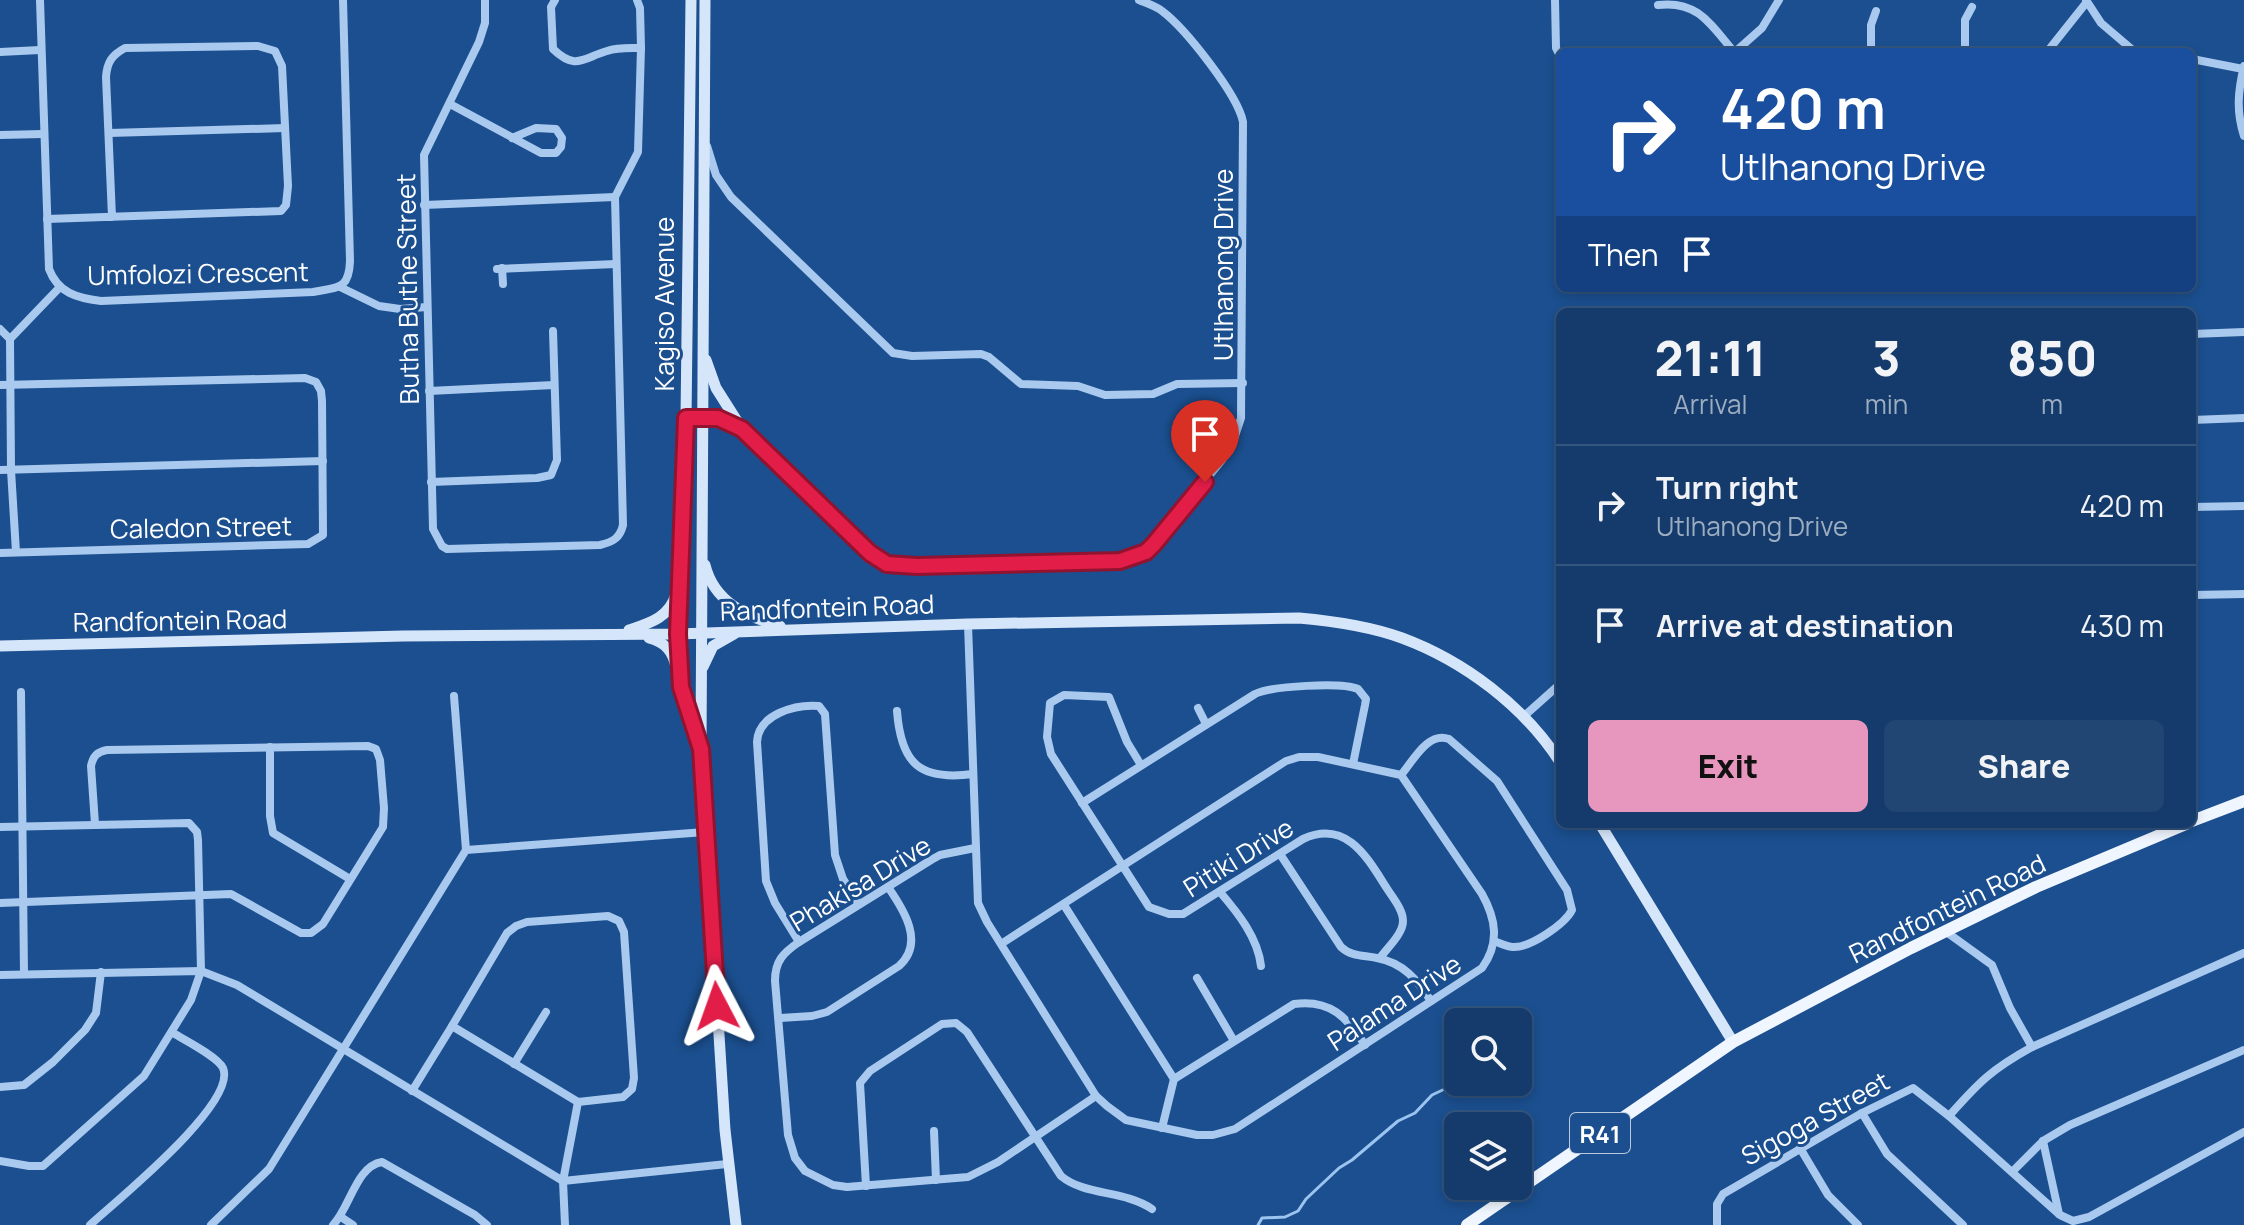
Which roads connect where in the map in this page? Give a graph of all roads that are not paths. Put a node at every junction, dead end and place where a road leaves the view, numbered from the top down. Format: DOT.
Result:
graph roads {
  1 [pos="40,0"];
  2 [pos="343,0"];
  3 [pos="485,0"];
  4 [pos="555,0"];
  5 [pos="637,0"];
  6 [pos="691,0"];
  7 [pos="705,0"];
  8 [pos="715,0"];
  9 [pos="1139,0"];
  10 [pos="1166,0"];
  11 [pos="1555,0"];
  12 [pos="1779,0"];
  13 [pos="2086,1"];
  14 [pos="1658,5"];
  15 [pos="1972,7"];
  16 [pos="1162,10"];
  17 [pos="1876,11"];
  18 [pos="705,19"];
  19 [pos="641,48"];
  20 [pos="1558,48"];
  21 [pos="1731,48"];
  22 [pos="1740,48"];
  23 [pos="1871,48"];
  24 [pos="1965,48"];
  25 [pos="2050,48"];
  26 [pos="2130,48"];
  27 [pos="40,50"];
  28 [pos="0,52"];
  29 [pos="2196,60"];
  30 [pos="2244,68"];
  31 [pos="450,104"];
  32 [pos="285,128"];
  33 [pos="703,132"];
  34 [pos="109,133"];
  35 [pos="43,134"];
  36 [pos="0,135"];
  37 [pos="2244,136"];
  38 [pos="512,138"];
  39 [pos="615,197"];
  40 [pos="424,205"];
  41 [pos="112,217"];
  42 [pos="47,219"];
  43 [pos="616,264"];
  44 [pos="503,284"];
  45 [pos="60,287"];
  46 [pos="340,287"];
  47 [pos="427,307"];
  48 [pos="0,329"];
  49 [pos="553,331"];
  50 [pos="2244,332"];
  51 [pos="2196,334"];
  52 [pos="10,339"];
  53 [pos="703,352"];
  54 [pos="1243,383"];
  55 [pos="0,385"];
  56 [pos="10,385"];
  57 [pos="554,385"];
  58 [pos="429,391"];
  59 [pos="703,417"];
  60 [pos="686,418"];
  61 [pos="2244,418"];
  62 [pos="2196,420"];
  63 [pos="742,429"];
  64 [pos="323,461"];
  65 [pos="0,470"];
  66 [pos="11,470"];
  67 [pos="431,482"];
  68 [pos="2244,506"];
  69 [pos="2196,507"];
  70 [pos="701,549"];
  71 [pos="16,552"];
  72 [pos="0,553"];
  73 [pos="679,580"];
  74 [pos="2244,594"];
  75 [pos="2196,595"];
  76 [pos="968,624"];
  77 [pos="795,629"];
  78 [pos="738,632"];
  79 [pos="624,633"];
  80 [pos="701,633"];
  81 [pos="678,634"];
  82 [pos="0,646"];
  83 [pos="700,673"];
  84 [pos="681,687"];
  85 [pos="1556,688"];
  86 [pos="21,692"];
  87 [pos="454,696"];
  88 [pos="1198,708"];
  89 [pos="897,711"];
  90 [pos="1523,717"];
  91 [pos="1206,724"];
  92 [pos="270,747"];
  93 [pos="701,749"];
  94 [pos="1556,757"];
  95 [pos="1353,764"];
  96 [pos="1141,765"];
  97 [pos="973,774"];
  98 [pos="1401,775"];
  99 [pos="2244,801"];
  100 [pos="1082,803"];
  101 [pos="2196,819"];
  102 [pos="95,824"];
  103 [pos="23,826"];
  104 [pos="0,827"];
  105 [pos="1602,828"];
  106 [pos="2176,828"];
  107 [pos="705,832"];
  108 [pos="975,848"];
  109 [pos="466,850"];
  110 [pos="1280,854"];
  111 [pos="1122,866"];
  112 [pos="350,879"];
  113 [pos="888,887"];
  114 [pos="1220,892"];
  115 [pos="200,894"];
  116 [pos="0,903"];
  117 [pos="22,903"];
  118 [pos="859,904"];
  119 [pos="1064,905"];
  120 [pos="1945,931"];
  121 [pos="1494,941"];
  122 [pos="799,942"];
  123 [pos="1001,944"];
  124 [pos="2244,953"];
  125 [pos="1380,958"];
  126 [pos="1261,966"];
  127 [pos="201,971"];
  128 [pos="101,972"];
  129 [pos="24,974"];
  130 [pos="0,975"];
  131 [pos="1197,978"];
  132 [pos="1431,1001"];
  133 [pos="546,1012"];
  134 [pos="780,1018"];
  135 [pos="452,1026"];
  136 [pos="173,1033"];
  137 [pos="1234,1041"];
  138 [pos="1733,1042"];
  139 [pos="1365,1045"];
  140 [pos="2032,1047"];
  141 [pos="341,1049"];
  142 [pos="2244,1050"];
  143 [pos="514,1064"];
  144 [pos="1174,1079"];
  145 [pos="0,1087"];
  146 [pos="412,1091"];
  147 [pos="1096,1096"];
  148 [pos="578,1102"];
  149 [pos="1862,1113"];
  150 [pos="1949,1116"];
  151 [pos="1162,1128"];
  152 [pos="934,1131"];
  153 [pos="2244,1132"];
  154 [pos="1035,1138"];
  155 [pos="2043,1141"];
  156 [pos="1800,1148"];
  157 [pos="0,1161"];
  158 [pos="727,1164"];
  159 [pos="2012,1172"];
  160 [pos="936,1180"];
  161 [pos="563,1181"];
  162 [pos="866,1186"];
  163 [pos="1152,1209"];
  164 [pos="2060,1215"];
  165 [pos="341,1217"];
  166 [pos="90,1225"];
  167 [pos="211,1225"];
  168 [pos="333,1225"];
  169 [pos="353,1225"];
  170 [pos="487,1225"];
  171 [pos="565,1225"];
  172 [pos="736,1225"];
  173 [pos="1467,1225"];
  174 [pos="1717,1225"];
  175 [pos="1858,1225"];
  176 [pos="1963,1225"];
  1 -- 27 [label="street, Umfolozi Crescent"];
  2 -- 46 [label="street, Umfolozi Crescent"];
  3 -- 31 [label="street, Butha Buthe Street"];
  4 -- 19 [label="street"];
  5 -- 19 [label="street"];
  6 -- 60 [label="street, Kagiso Avenue"];
  7 -- 18 [label="street, Kagiso Avenue"];
  8 -- 18 [label="street"];
  9 -- 16 [label="street, Utlhanong Drive"];
  10 -- 16 [label="street"];
  11 -- 20 [label="street"];
  12 -- 22 [label="street"];
  13 -- 25 [label="street"];
  13 -- 26 [label="street"];
  14 -- 21 [label="street"];
  15 -- 24 [label="street"];
  16 -- 54 [label="street, Utlhanong Drive"];
  17 -- 23 [label="street"];
  18 -- 33 [label="street, Kagiso Avenue"];
  19 -- 39 [label="street"];
  27 -- 28 [label="street"];
  27 -- 35 [label="street, Umfolozi Crescent"];
  29 -- 30 [label="street"];
  30 -- 37 [label="street"];
  31 -- 38 [label="street"];
  31 -- 40 [label="street, Butha Buthe Street"];
  32 -- 34 [label="street"];
  32 -- 34 [label="street"];
  32 -- 41 [label="street"];
  33 -- 53 [label="street, Kagiso Avenue"];
  33 -- 54 [label="street"];
  34 -- 41 [label="street"];
  35 -- 36 [label="street"];
  35 -- 42 [label="street, Umfolozi Crescent"];
  38 -- 38 [label="street"];
  39 -- 40 [label="street"];
  39 -- 43 [label="street"];
  40 -- 47 [label="street, Butha Buthe Street"];
  41 -- 42 [label="street"];
  42 -- 45 [label="street, Umfolozi Crescent"];
  43 -- 44 [label="street"];
  43 -- 67 [label="street, Butha Buthe Street"];
  45 -- 46 [label="street, Umfolozi Crescent"];
  45 -- 52 [label="street"];
  46 -- 47 [label="street"];
  47 -- 58 [label="street, Butha Buthe Street"];
  48 -- 52 [label="street"];
  49 -- 57 [label="street"];
  50 -- 51 [label="street"];
  52 -- 56 [label="street"];
  53 -- 59 [label="street, Kagiso Avenue"];
  53 -- 63 [label="street"];
  54 -- 63 [label="street, Utlhanong Drive"];
  55 -- 56 [label="street"];
  56 -- 64 [label="street, Caledon Street"];
  56 -- 66 [label="street"];
  57 -- 58 [label="street"];
  57 -- 67 [label="street"];
  58 -- 67 [label="street, Butha Buthe Street"];
  59 -- 60 [label="street, Utlhanong Drive"];
  59 -- 63 [label="street, Utlhanong Drive"];
  59 -- 70 [label="street, Kagiso Avenue"];
  60 -- 73 [label="street, Kagiso Avenue"];
  61 -- 62 [label="street"];
  64 -- 66 [label="street"];
  64 -- 71 [label="street, Caledon Street"];
  65 -- 66 [label="street"];
  66 -- 71 [label="street"];
  68 -- 69 [label="street"];
  70 -- 77 [label="street"];
  70 -- 80 [label="street, Kagiso Avenue"];
  71 -- 72 [label="street, Caledon Street"];
  73 -- 79 [label="street"];
  73 -- 81 [label="street, Kagiso Avenue"];
  74 -- 75 [label="street"];
  76 -- 77 [label="street, Randfontein Road"];
  76 -- 90 [label="street, Randfontein Road"];
  76 -- 97 [label="street, Palama Drive"];
  77 -- 78 [label="street, Randfontein Road"];
  78 -- 80 [label="street, Randfontein Road"];
  78 -- 83 [label="street"];
  79 -- 81 [label="street, Randfontein Road"];
  79 -- 82 [label="street, Randfontein Road"];
  79 -- 84 [label="street"];
  80 -- 81 [label="street, Randfontein Road"];
  80 -- 83 [label="street, Kagiso Avenue"];
  81 -- 84 [label="street, Kagiso Avenue"];
  83 -- 93 [label="street, Kagiso Avenue"];
  84 -- 93 [label="street, Kagiso Avenue"];
  85 -- 90 [label="street"];
  86 -- 103 [label="street"];
  87 -- 109 [label="street"];
  88 -- 91 [label="street"];
  89 -- 97 [label="street"];
  90 -- 94 [label="street, Randfontein Road"];
  91 -- 95 [label="street"];
  91 -- 96 [label="street"];
  92 -- 102 [label="street"];
  92 -- 112 [label="street"];
  92 -- 112 [label="street"];
  93 -- 107 [label="street, Kagiso Avenue"];
  95 -- 98 [label="street"];
  95 -- 111 [label="street"];
  96 -- 100 [label="street"];
  96 -- 100 [label="street"];
  97 -- 108 [label="street, Palama Drive"];
  98 -- 121 [label="street"];
  98 -- 121 [label="street"];
  99 -- 101 [label="main road"];
  100 -- 111 [label="street"];
  102 -- 103 [label="street"];
  102 -- 115 [label="street"];
  103 -- 104 [label="street"];
  103 -- 117 [label="street"];
  105 -- 138 [label="street"];
  106 -- 120 [label="main road, Randfontein Road / R41"];
  107 -- 109 [label="street"];
  107 -- 158 [label="street, Kagiso Avenue"];
  108 -- 113 [label="street, Phakisa Drive"];
  108 -- 123 [label="street, Palama Drive"];
  109 -- 141 [label="street"];
  110 -- 114 [label="street, Pitiki Drive"];
  110 -- 125 [label="street"];
  110 -- 125 [label="street, Pitiki Drive"];
  111 -- 114 [label="street, Pitiki Drive"];
  111 -- 119 [label="street"];
  112 -- 115 [label="street"];
  113 -- 118 [label="street, Phakisa Drive"];
  113 -- 134 [label="street"];
  114 -- 126 [label="street"];
  115 -- 117 [label="street"];
  115 -- 127 [label="street"];
  116 -- 117 [label="street"];
  117 -- 129 [label="street"];
  118 -- 122 [label="street, Phakisa Drive"];
  118 -- 122 [label="street"];
  119 -- 123 [label="street"];
  119 -- 144 [label="street"];
  120 -- 138 [label="main road, Randfontein Road / R41"];
  120 -- 140 [label="street"];
  121 -- 132 [label="street, Palama Drive"];
  122 -- 134 [label="street, Phakisa Drive"];
  123 -- 147 [label="street, Palama Drive"];
  124 -- 140 [label="street"];
  125 -- 132 [label="street"];
  127 -- 128 [label="street"];
  127 -- 136 [label="street"];
  127 -- 141 [label="street"];
  128 -- 129 [label="street"];
  128 -- 145 [label="street"];
  129 -- 130 [label="street"];
  131 -- 137 [label="street"];
  132 -- 139 [label="street, Palama Drive"];
  133 -- 143 [label="street"];
  134 -- 162 [label="street, Phakisa Drive"];
  135 -- 143 [label="street"];
  135 -- 146 [label="street"];
  135 -- 148 [label="street"];
  136 -- 157 [label="street"];
  136 -- 166 [label="street"];
  137 -- 139 [label="street"];
  137 -- 144 [label="street"];
  138 -- 173 [label="main road, Randfontein Road / R41"];
  139 -- 151 [label="street, Palama Drive"];
  140 -- 150 [label="street"];
  141 -- 146 [label="street"];
  141 -- 167 [label="street"];
  142 -- 155 [label="street"];
  143 -- 148 [label="street"];
  144 -- 151 [label="street"];
  146 -- 161 [label="street"];
  147 -- 151 [label="street, Palama Drive"];
  147 -- 154 [label="street, Phakisa Drive"];
  148 -- 161 [label="street"];
  149 -- 150 [label="street, Sigoga Street"];
  149 -- 156 [label="street, Sigoga Street"];
  149 -- 176 [label="street"];
  150 -- 159 [label="street, Sigoga Street"];
  152 -- 160 [label="street"];
  153 -- 164 [label="street"];
  154 -- 160 [label="street, Phakisa Drive"];
  154 -- 162 [label="street"];
  154 -- 163 [label="street"];
  155 -- 159 [label="street"];
  155 -- 164 [label="street"];
  156 -- 174 [label="street, Sigoga Street"];
  156 -- 175 [label="street"];
  158 -- 161 [label="street"];
  158 -- 172 [label="street, Kagiso Avenue"];
  159 -- 164 [label="street, Sigoga Street"];
  160 -- 162 [label="street, Phakisa Drive"];
  161 -- 171 [label="street"];
  165 -- 168 [label="street"];
  165 -- 169 [label="street"];
  165 -- 170 [label="street"];
}
